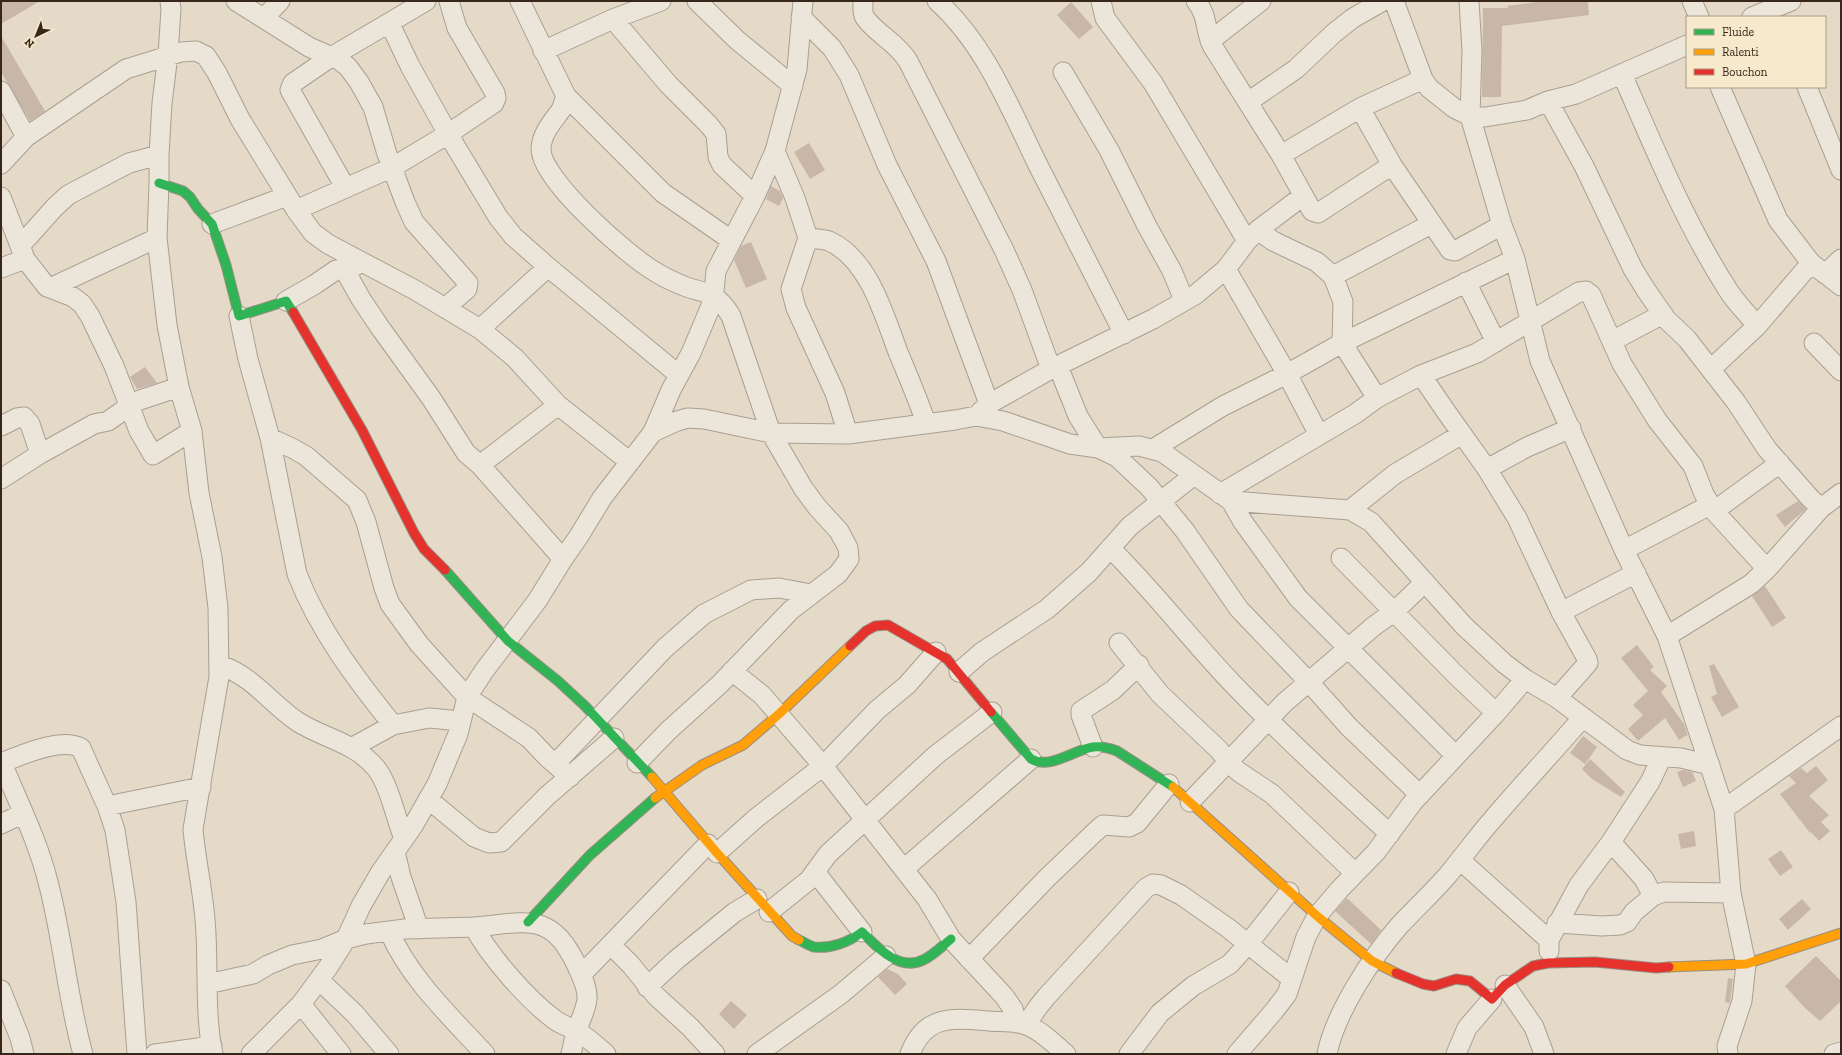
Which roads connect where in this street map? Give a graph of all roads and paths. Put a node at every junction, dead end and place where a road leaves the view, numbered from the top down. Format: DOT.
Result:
graph roads {
  1 [pos="170,1"];
  2 [pos="236,1"];
  3 [pos="280,1"];
  4 [pos="426,1"];
  5 [pos="449,1"];
  6 [pos="520,1"];
  7 [pos="661,1"];
  8 [pos="697,1"];
  9 [pos="864,1"];
  10 [pos="937,1"];
  11 [pos="1088,1"];
  12 [pos="1196,1"];
  13 [pos="1261,1"];
  14 [pos="1383,1"];
  15 [pos="1394,1"];
  16 [pos="1469,1"];
  17 [pos="1692,1"];
  18 [pos="1791,1"];
  19 [pos="802,9"];
  20 [pos="1103,9"];
  21 [pos="1773,13"];
  22 [pos="1699,16"];
  23 [pos="1757,16"];
  24 [pos="264,18"];
  25 [pos="613,19"];
  26 [pos="390,24"];
  27 [pos="1210,41"];
  28 [pos="1686,45"];
  29 [pos="543,51"];
  30 [pos="168,55"];
  31 [pos="331,57"];
  32 [pos="1063,72"];
  33 [pos="1622,74"];
  34 [pos="1423,79"];
  35 [pos="792,86"];
  36 [pos="1720,88"];
  37 [pos="1808,88"];
  38 [pos="1,91"];
  39 [pos="566,96"];
  40 [pos="1548,101"];
  41 [pos="1248,102"];
  42 [pos="1360,108"];
  43 [pos="1470,116"];
  44 [pos="448,134"];
  45 [pos="26,137"];
  46 [pos="775,151"];
  47 [pos="159,155"];
  48 [pos="1281,155"];
  49 [pos="1,164"];
  50 [pos="1392,165"];
  51 [pos="393,167"];
  52 [pos="1841,170"];
  53 [pos="159,183"];
  54 [pos="345,187"];
  55 [pos="755,196"];
  56 [pos="1303,196"];
  57 [pos="1,197"];
  58 [pos="291,203"];
  59 [pos="212,224"];
  60 [pos="1431,224"];
  61 [pos="1502,225"];
  62 [pos="1253,235"];
  63 [pos="157,238"];
  64 [pos="808,238"];
  65 [pos="731,240"];
  66 [pos="22,253"];
  67 [pos="1515,259"];
  68 [pos="1841,259"];
  69 [pos="1811,263"];
  70 [pos="366,265"];
  71 [pos="548,266"];
  72 [pos="343,267"];
  73 [pos="1,268"];
  74 [pos="1226,269"];
  75 [pos="1826,274"];
  76 [pos="1333,276"];
  77 [pos="1466,282"];
  78 [pos="1841,286"];
  79 [pos="50,288"];
  80 [pos="713,296"];
  81 [pos="1184,300"];
  82 [pos="286,301"];
  83 [pos="445,308"];
  84 [pos="1663,314"];
  85 [pos="239,316"];
  86 [pos="1530,322"];
  87 [pos="1757,326"];
  88 [pos="480,329"];
  89 [pos="1124,334"];
  90 [pos="1612,341"];
  91 [pos="1496,342"];
  92 [pos="1342,343"];
  93 [pos="1814,343"];
  94 [pos="1054,368"];
  95 [pos="1711,369"];
  96 [pos="1841,371"];
  97 [pos="1287,374"];
  98 [pos="679,375"];
  99 [pos="1421,375"];
  100 [pos="179,387"];
  101 [pos="1377,398"];
  102 [pos="129,405"];
  103 [pos="558,405"];
  104 [pos="982,410"];
  105 [pos="926,423"];
  106 [pos="1,426"];
  107 [pos="1571,428"];
  108 [pos="192,431"];
  109 [pos="653,432"];
  110 [pos="770,433"];
  111 [pos="848,434"];
  112 [pos="1319,434"];
  113 [pos="1462,434"];
  114 [pos="270,438"];
  115 [pos="1098,448"];
  116 [pos="1153,449"];
  117 [pos="40,454"];
  118 [pos="630,462"];
  119 [pos="1780,463"];
  120 [pos="480,465"];
  121 [pos="1487,469"];
  122 [pos="1194,475"];
  123 [pos="1,479"];
  124 [pos="1841,492"];
  125 [pos="1225,498"];
  126 [pos="1161,501"];
  127 [pos="1712,508"];
  128 [pos="1821,508"];
  129 [pos="1350,510"];
  130 [pos="1110,548"];
  131 [pos="1624,550"];
  132 [pos="563,558"];
  133 [pos="1340,558"];
  134 [pos="1767,569"];
  135 [pos="1636,573"];
  136 [pos="1425,582"];
  137 [pos="811,594"];
  138 [pos="1395,612"];
  139 [pos="1561,612"];
  140 [pos="1667,636"];
  141 [pos="508,641"];
  142 [pos="1119,643"];
  143 [pos="1349,648"];
  144 [pos="936,652"];
  145 [pos="220,665"];
  146 [pos="1139,665"];
  147 [pos="732,671"];
  148 [pos="959,672"];
  149 [pos="1525,679"];
  150 [pos="1308,681"];
  151 [pos="467,697"];
  152 [pos="1557,698"];
  153 [pos="992,712"];
  154 [pos="1496,713"];
  155 [pos="779,714"];
  156 [pos="1583,717"];
  157 [pos="1267,718"];
  158 [pos="597,720"];
  159 [pos="461,721"];
  160 [pos="393,724"];
  161 [pos="1841,726"];
  162 [pos="614,738"];
  163 [pos="1092,747"];
  164 [pos="353,748"];
  165 [pos="1456,756"];
  166 [pos="1662,758"];
  167 [pos="1031,759"];
  168 [pos="1228,762"];
  169 [pos="1,763"];
  170 [pos="637,763"];
  171 [pos="555,764"];
  172 [pos="1710,765"];
  173 [pos="823,766"];
  174 [pos="570,777"];
  175 [pos="1169,784"];
  176 [pos="201,787"];
  177 [pos="665,791"];
  178 [pos="1420,795"];
  179 [pos="428,799"];
  180 [pos="1190,802"];
  181 [pos="107,806"];
  182 [pos="1724,809"];
  183 [pos="22,814"];
  184 [pos="865,819"];
  185 [pos="1,824"];
  186 [pos="1390,834"];
  187 [pos="1611,842"];
  188 [pos="399,846"];
  189 [pos="712,848"];
  190 [pos="1460,860"];
  191 [pos="904,869"];
  192 [pos="816,873"];
  193 [pos="1355,873"];
  194 [pos="1289,892"];
  195 [pos="1731,893"];
  196 [pos="1653,896"];
  197 [pos="763,905"];
  198 [pos="1317,916"];
  199 [pos="528,922"];
  200 [pos="474,927"];
  201 [pos="418,929"];
  202 [pos="389,931"];
  203 [pos="1553,931"];
  204 [pos="862,932"];
  205 [pos="1841,933"];
  206 [pos="346,939"];
  207 [pos="951,939"];
  208 [pos="1248,944"];
  209 [pos="611,945"];
  210 [pos="886,956"];
  211 [pos="969,959"];
  212 [pos="1372,961"];
  213 [pos="1548,963"];
  214 [pos="1746,964"];
  215 [pos="581,974"];
  216 [pos="1292,979"];
  217 [pos="319,980"];
  218 [pos="207,984"];
  219 [pos="1505,985"];
  220 [pos="647,987"];
  221 [pos="1,990"];
  222 [pos="1492,999"];
  223 [pos="301,1004"];
  224 [pos="1022,1024"];
  225 [pos="577,1031"];
  226 [pos="212,1050"];
  227 [pos="1059,1052"];
  228 [pos="1841,1052"];
  229 [pos="24,1054"];
  230 [pos="84,1054"];
  231 [pos="137,1054"];
  232 [pos="155,1054"];
  233 [pos="251,1054"];
  234 [pos="341,1054"];
  235 [pos="389,1054"];
  236 [pos="485,1054"];
  237 [pos="571,1054"];
  238 [pos="606,1054"];
  239 [pos="715,1054"];
  240 [pos="757,1054"];
  241 [pos="910,1054"];
  242 [pos="1129,1054"];
  243 [pos="1237,1054"];
  244 [pos="1327,1054"];
  245 [pos="1456,1054"];
  246 [pos="1544,1054"];
  247 [pos="1728,1054"];
  248 [pos="1834,1054"];
  1 -- 30 [label="street"];
  2 -- 24 [label="street"];
  3 -- 24 [label="street"];
  4 -- 26 [label="street"];
  5 -- 44 [label="street"];
  6 -- 29 [label="street"];
  7 -- 25 [label="street"];
  8 -- 35 [label="street"];
  9 -- 94 [label="street"];
  10 -- 89 [label="street"];
  11 -- 20 [label="street"];
  12 -- 27 [label="street"];
  13 -- 27 [label="street"];
  14 -- 41 [label="street"];
  15 -- 34 [label="street"];
  16 -- 43 [label="street"];
  17 -- 22 [label="street"];
  18 -- 21 [label="street"];
  19 -- 35 [label="street"];
  19 -- 104 [label="street"];
  20 -- 62 [label="street"];
  21 -- 23 [label="street"];
  24 -- 31 [label="street"];
  25 -- 29 [label="street"];
  25 -- 55 [label="street"];
  26 -- 31 [label="street"];
  26 -- 44 [label="street"];
  27 -- 41 [label="street"];
  28 -- 33 [label="street"];
  29 -- 39 [label="street"];
  30 -- 45 [label="street"];
  30 -- 47 [label="street"];
  30 -- 58 [label="street"];
  31 -- 51 [label="street"];
  31 -- 54 [label="street"];
  32 -- 81 [label="street"];
  33 -- 40 [label="street"];
  33 -- 87 [label="street"];
  34 -- 42 [label="street"];
  34 -- 43 [label="street"];
  35 -- 46 [label="street"];
  36 -- 69 [label="street"];
  37 -- 52 [label="street"];
  38 -- 45 [label="street"];
  39 -- 65 [label="street"];
  39 -- 80 [label="street"];
  40 -- 43 [label="street"];
  40 -- 84 [label="street"];
  41 -- 48 [label="street"];
  42 -- 48 [label="street"];
  42 -- 50 [label="street"];
  43 -- 61 [label="street"];
  44 -- 51 [label="street"];
  44 -- 71 [label="street"];
  45 -- 49 [label="street"];
  46 -- 55 [label="street"];
  46 -- 64 [label="street"];
  47 -- 53 [label="street"];
  47 -- 66 [label="street"];
  48 -- 56 [label="street"];
  50 -- 56 [label="street"];
  50 -- 60 [label="street"];
  51 -- 54 [label="street"];
  51 -- 83 [label="street"];
  53 -- 59 [label="street"];
  53 -- 63 [label="street"];
  54 -- 58 [label="street"];
  55 -- 65 [label="street"];
  56 -- 62 [label="street"];
  57 -- 66 [label="street"];
  58 -- 59 [label="street"];
  58 -- 70 [label="street"];
  59 -- 85 [label="street"];
  60 -- 61 [label="street"];
  60 -- 76 [label="street"];
  61 -- 67 [label="street"];
  62 -- 74 [label="street"];
  62 -- 76 [label="street"];
  63 -- 79 [label="street"];
  63 -- 100 [label="street"];
  64 -- 105 [label="street"];
  64 -- 111 [label="street"];
  65 -- 80 [label="street"];
  66 -- 73 [label="street"];
  66 -- 79 [label="street"];
  67 -- 77 [label="street"];
  67 -- 86 [label="street"];
  68 -- 75 [label="street"];
  69 -- 75 [label="street"];
  69 -- 87 [label="street"];
  70 -- 72 [label="street"];
  70 -- 83 [label="street"];
  71 -- 88 [label="street"];
  71 -- 98 [label="street"];
  72 -- 82 [label="street"];
  72 -- 120 [label="street"];
  74 -- 81 [label="street"];
  74 -- 97 [label="street"];
  75 -- 78 [label="street"];
  76 -- 92 [label="street"];
  77 -- 91 [label="street"];
  77 -- 92 [label="street"];
  79 -- 102 [label="street"];
  80 -- 98 [label="street"];
  80 -- 110 [label="street"];
  81 -- 89 [label="street"];
  82 -- 85 [label="street"];
  82 -- 141 [label="street"];
  83 -- 88 [label="street"];
  84 -- 90 [label="street"];
  84 -- 95 [label="street"];
  85 -- 114 [label="street"];
  86 -- 90 [label="street"];
  86 -- 91 [label="street"];
  86 -- 107 [label="street"];
  87 -- 95 [label="street"];
  88 -- 103 [label="street"];
  89 -- 94 [label="street"];
  90 -- 127 [label="street"];
  91 -- 99 [label="street"];
  92 -- 97 [label="street"];
  92 -- 101 [label="street"];
  93 -- 96 [label="street"];
  94 -- 104 [label="street"];
  94 -- 115 [label="street"];
  95 -- 119 [label="street"];
  97 -- 112 [label="street"];
  97 -- 116 [label="street"];
  98 -- 109 [label="street"];
  99 -- 101 [label="street"];
  99 -- 113 [label="street"];
  100 -- 102 [label="street"];
  100 -- 108 [label="street"];
  101 -- 112 [label="street"];
  102 -- 108 [label="street"];
  102 -- 117 [label="street"];
  103 -- 118 [label="street"];
  103 -- 120 [label="street"];
  104 -- 105 [label="street"];
  104 -- 115 [label="street"];
  105 -- 111 [label="street"];
  106 -- 117 [label="street"];
  107 -- 121 [label="street"];
  107 -- 131 [label="street"];
  108 -- 145 [label="street"];
  109 -- 110 [label="street"];
  109 -- 118 [label="street"];
  110 -- 111 [label="street"];
  110 -- 137 [label="street"];
  112 -- 125 [label="street"];
  113 -- 121 [label="street"];
  113 -- 129 [label="street"];
  114 -- 151 [label="street"];
  114 -- 160 [label="street"];
  115 -- 116 [label="street"];
  115 -- 126 [label="street"];
  116 -- 122 [label="street"];
  117 -- 123 [label="street"];
  118 -- 132 [label="street"];
  119 -- 127 [label="street"];
  119 -- 128 [label="street"];
  120 -- 132 [label="street"];
  121 -- 139 [label="street"];
  122 -- 125 [label="street"];
  122 -- 126 [label="street"];
  124 -- 128 [label="street"];
  125 -- 129 [label="street"];
  125 -- 143 [label="street"];
  126 -- 130 [label="street"];
  126 -- 150 [label="street"];
  127 -- 131 [label="street"];
  127 -- 134 [label="street"];
  128 -- 134 [label="street"];
  129 -- 136 [label="street"];
  130 -- 148 [label="street"];
  130 -- 157 [label="street"];
  131 -- 135 [label="street"];
  132 -- 141 [label="street"];
  133 -- 138 [label="street"];
  134 -- 140 [label="street"];
  135 -- 139 [label="street"];
  135 -- 140 [label="street"];
  136 -- 138 [label="street"];
  136 -- 149 [label="street"];
  137 -- 147 [label="street"];
  137 -- 158 [label="street"];
  138 -- 143 [label="street"];
  138 -- 154 [label="street"];
  139 -- 152 [label="street"];
  140 -- 172 [label="street"];
  141 -- 151 [label="street"];
  141 -- 158 [label="street"];
  142 -- 146 [label="street"];
  143 -- 150 [label="street"];
  143 -- 165 [label="street"];
  144 -- 148 [label="street"];
  144 -- 155 [label="street"];
  144 -- 173 [label="street"];
  145 -- 164 [label="street"];
  145 -- 176 [label="street"];
  146 -- 163 [label="street"];
  146 -- 168 [label="street"];
  147 -- 155 [label="street"];
  147 -- 170 [label="street"];
  148 -- 153 [label="street"];
  149 -- 152 [label="street"];
  149 -- 154 [label="street"];
  150 -- 157 [label="street"];
  150 -- 178 [label="street"];
  151 -- 159 [label="street"];
  151 -- 171 [label="street"];
  152 -- 156 [label="street"];
  153 -- 167 [label="street"];
  153 -- 184 [label="street"];
  154 -- 165 [label="street"];
  155 -- 173 [label="street"];
  155 -- 177 [label="street"];
  156 -- 166 [label="street"];
  156 -- 190 [label="street"];
  157 -- 168 [label="street"];
  157 -- 186 [label="street"];
  158 -- 162 [label="street"];
  158 -- 171 [label="street"];
  159 -- 160 [label="street"];
  159 -- 179 [label="street"];
  160 -- 164 [label="street"];
  161 -- 182 [label="street"];
  162 -- 170 [label="street"];
  162 -- 174 [label="street"];
  163 -- 167 [label="street"];
  163 -- 175 [label="street"];
  164 -- 188 [label="street"];
  165 -- 178 [label="street"];
  166 -- 172 [label="street"];
  166 -- 187 [label="street"];
  167 -- 191 [label="street"];
  168 -- 180 [label="street"];
  168 -- 193 [label="street"];
  169 -- 181 [label="street"];
  169 -- 183 [label="street"];
  170 -- 177 [label="street"];
  171 -- 174 [label="street"];
  172 -- 182 [label="street"];
  173 -- 184 [label="street"];
  173 -- 189 [label="street"];
  174 -- 179 [label="street"];
  175 -- 180 [label="street"];
  175 -- 211 [label="street"];
  176 -- 181 [label="street"];
  176 -- 218 [label="street"];
  177 -- 189 [label="street"];
  177 -- 199 [label="street"];
  178 -- 186 [label="street"];
  179 -- 188 [label="street"];
  180 -- 194 [label="street"];
  181 -- 231 [label="street"];
  182 -- 195 [label="street"];
  183 -- 185 [label="street"];
  183 -- 230 [label="street"];
  184 -- 191 [label="street"];
  184 -- 192 [label="street"];
  186 -- 193 [label="street"];
  187 -- 196 [label="street"];
  187 -- 203 [label="street"];
  188 -- 201 [label="street"];
  188 -- 206 [label="street"];
  189 -- 197 [label="street"];
  189 -- 209 [label="street"];
  190 -- 203 [label="street"];
  190 -- 212 [label="street"];
  191 -- 207 [label="street"];
  192 -- 197 [label="street"];
  192 -- 204 [label="street"];
  193 -- 198 [label="street"];
  194 -- 198 [label="street"];
  194 -- 208 [label="street"];
  195 -- 196 [label="street"];
  195 -- 214 [label="street"];
  196 -- 203 [label="street"];
  197 -- 204 [label="street"];
  197 -- 220 [label="street"];
  198 -- 212 [label="street"];
  198 -- 216 [label="street"];
  199 -- 200 [label="street"];
  199 -- 215 [label="street"];
  200 -- 201 [label="street"];
  200 -- 225 [label="street"];
  201 -- 202 [label="street"];
  202 -- 206 [label="street"];
  202 -- 236 [label="street"];
  203 -- 213 [label="street"];
  204 -- 210 [label="street"];
  205 -- 214 [label="street"];
  206 -- 217 [label="street"];
  206 -- 218 [label="street"];
  207 -- 210 [label="street"];
  207 -- 211 [label="street"];
  208 -- 216 [label="street"];
  208 -- 224 [label="street"];
  208 -- 242 [label="street"];
  209 -- 215 [label="street"];
  209 -- 220 [label="street"];
  210 -- 240 [label="street"];
  211 -- 224 [label="street"];
  212 -- 222 [label="street"];
  212 -- 244 [label="street"];
  213 -- 214 [label="street"];
  213 -- 219 [label="street"];
  214 -- 247 [label="street"];
  215 -- 225 [label="street"];
  216 -- 243 [label="street"];
  217 -- 223 [label="street"];
  217 -- 235 [label="street"];
  218 -- 226 [label="street"];
  219 -- 222 [label="street"];
  219 -- 246 [label="street"];
  220 -- 239 [label="street"];
  221 -- 229 [label="street"];
  222 -- 245 [label="street"];
  223 -- 233 [label="street"];
  223 -- 234 [label="street"];
  224 -- 227 [label="street"];
  224 -- 241 [label="street"];
  225 -- 237 [label="street"];
  225 -- 238 [label="street"];
  226 -- 232 [label="street"];
  228 -- 248 [label="street"];
}
